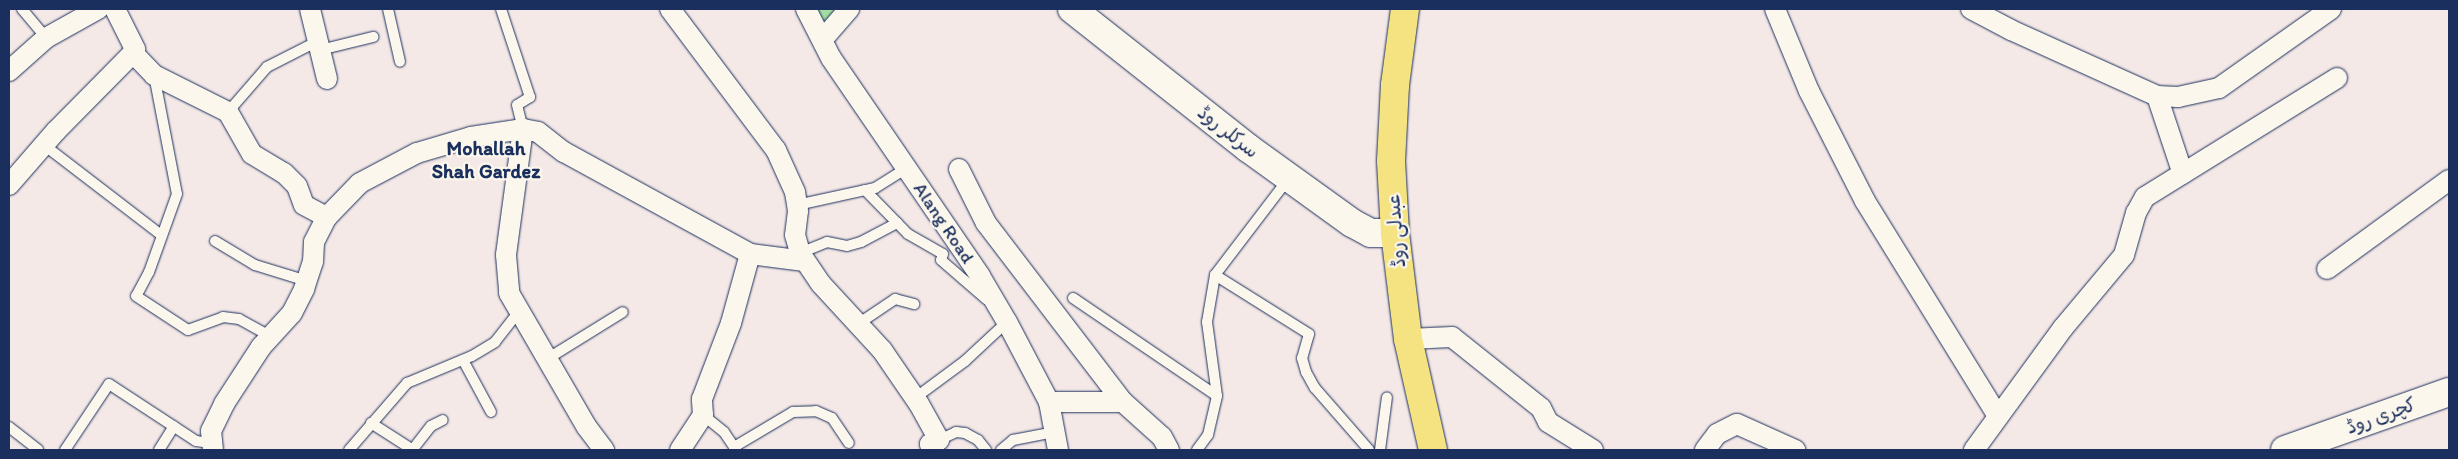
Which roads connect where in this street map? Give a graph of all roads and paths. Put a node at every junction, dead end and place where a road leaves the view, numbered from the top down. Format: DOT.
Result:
graph roads {
  1 [pos="22,9"];
  2 [pos="98,9"];
  3 [pos="115,9"];
  4 [pos="310,9"];
  5 [pos="388,9"];
  6 [pos="501,9"];
  7 [pos="670,9"];
  8 [pos="806,9"];
  9 [pos="850,9"];
  10 [pos="1072,9"];
  11 [pos="1405,9"];
  12 [pos="1774,9"];
  13 [pos="1971,9"];
  14 [pos="2331,9"];
  15 [pos="373,37"];
  16 [pos="46,38"];
  17 [pos="823,39"];
  18 [pos="319,46"];
  19 [pos="133,53"];
  20 [pos="400,62"];
  21 [pos="9,71"];
  22 [pos="154,75"];
  23 [pos="2337,78"];
  24 [pos="327,79"];
  25 [pos="2157,96"];
  26 [pos="228,112"];
  27 [pos="523,129"];
  28 [pos="44,145"];
  29 [pos="906,168"];
  30 [pos="959,169"];
  31 [pos="2183,174"];
  32 [pos="1289,178"];
  33 [pos="2449,180"];
  34 [pos="9,184"];
  35 [pos="865,190"];
  36 [pos="797,205"];
  37 [pos="327,217"];
  38 [pos="897,223"];
  39 [pos="1395,233"];
  40 [pos="160,234"];
  41 [pos="215,241"];
  42 [pos="750,254"];
  43 [pos="802,257"];
  44 [pos="2327,269"];
  45 [pos="1215,275"];
  46 [pos="307,281"];
  47 [pos="1073,298"];
  48 [pos="914,304"];
  49 [pos="519,311"];
  50 [pos="623,312"];
  51 [pos="1004,316"];
  52 [pos="858,324"];
  53 [pos="270,336"];
  54 [pos="1408,339"];
  55 [pos="547,358"];
  56 [pos="463,360"];
  57 [pos="2449,392"];
  58 [pos="1217,396"];
  59 [pos="1387,397"];
  60 [pos="915,398"];
  61 [pos="1049,402"];
  62 [pos="1123,402"];
  63 [pos="491,412"];
  64 [pos="703,415"];
  65 [pos="1997,415"];
  66 [pos="443,420"];
  67 [pos="371,423"];
  68 [pos="174,426"];
  69 [pos="9,427"];
  70 [pos="1056,441"];
  71 [pos="849,444"];
  72 [pos="936,445"];
  73 [pos="212,447"];
  74 [pos="735,449"];
  75 [pos="38,450"];
  76 [pos="65,450"];
  77 [pos="159,450"];
  78 [pos="349,450"];
  79 [pos="413,450"];
  80 [pos="604,450"];
  81 [pos="680,450"];
  82 [pos="986,450"];
  83 [pos="1001,450"];
  84 [pos="1169,450"];
  85 [pos="1197,450"];
  86 [pos="1369,450"];
  87 [pos="1380,450"];
  88 [pos="1433,450"];
  89 [pos="1593,450"];
  90 [pos="1705,450"];
  91 [pos="1795,450"];
  92 [pos="1974,450"];
  93 [pos="2285,450"];
  1 -- 16 [label="lane"];
  2 -- 16 [label="street"];
  3 -- 19 [label="street"];
  4 -- 18 [label="street"];
  5 -- 20 [label="lane"];
  6 -- 27 [label="lane"];
  7 -- 36 [label="street"];
  8 -- 17 [label="street, Alang Road"];
  9 -- 17 [label="street"];
  10 -- 32 [label="main road, سرکلر روڈ"];
  11 -- 39 [label="main road, عبدلی روڈ"];
  12 -- 65 [label="street"];
  13 -- 25 [label="street"];
  14 -- 25 [label="street"];
  15 -- 18 [label="lane"];
  16 -- 21 [label="street"];
  17 -- 29 [label="street, Alang Road"];
  18 -- 24 [label="street"];
  18 -- 26 [label="lane"];
  19 -- 22 [label="street"];
  19 -- 28 [label="street"];
  22 -- 26 [label="street"];
  22 -- 40 [label="lane"];
  23 -- 31 [label="street"];
  25 -- 31 [label="street"];
  26 -- 37 [label="street"];
  27 -- 37 [label="street"];
  27 -- 42 [label="street"];
  27 -- 49 [label="street"];
  28 -- 34 [label="street"];
  28 -- 40 [label="lane"];
  29 -- 35 [label="lane"];
  29 -- 51 [label="street, Alang Road"];
  30 -- 62 [label="street"];
  31 -- 65 [label="street"];
  32 -- 39 [label="main road, سرکلر روڈ"];
  32 -- 45 [label="lane"];
  33 -- 44 [label="street"];
  35 -- 36 [label="lane"];
  35 -- 38 [label="lane"];
  36 -- 43 [label="street"];
  37 -- 46 [label="street"];
  38 -- 43 [label="lane"];
  38 -- 51 [label="lane"];
  39 -- 54 [label="main road, عبدلی روڈ"];
  40 -- 53 [label="lane"];
  41 -- 46 [label="lane"];
  42 -- 43 [label="street"];
  42 -- 64 [label="street"];
  43 -- 52 [label="street"];
  45 -- 58 [label="lane"];
  45 -- 86 [label="lane"];
  46 -- 53 [label="street"];
  47 -- 58 [label="lane"];
  48 -- 52 [label="lane"];
  49 -- 55 [label="street"];
  49 -- 56 [label="lane"];
  50 -- 55 [label="lane"];
  51 -- 60 [label="lane"];
  51 -- 61 [label="street, Alang Road"];
  52 -- 60 [label="street"];
  53 -- 73 [label="street"];
  54 -- 88 [label="main road, عبدلی روڈ"];
  54 -- 89 [label="street"];
  55 -- 80 [label="street"];
  56 -- 63 [label="lane"];
  56 -- 67 [label="lane"];
  57 -- 93 [label="main road, کچری روڈ"];
  58 -- 85 [label="lane"];
  59 -- 87 [label="lane"];
  60 -- 72 [label="street"];
  61 -- 62 [label="street"];
  61 -- 70 [label="street, Alang Road"];
  62 -- 84 [label="street"];
  64 -- 74 [label="lane"];
  64 -- 81 [label="street"];
  65 -- 92 [label="street"];
  66 -- 79 [label="lane"];
  67 -- 78 [label="lane"];
  67 -- 79 [label="lane"];
  68 -- 73 [label="lane"];
  68 -- 76 [label="lane"];
  68 -- 77 [label="lane"];
  69 -- 75 [label="lane"];
  70 -- 83 [label="lane"];
  71 -- 74 [label="lane"];
  72 -- 82 [label="lane"];
  90 -- 91 [label="street"];
}
